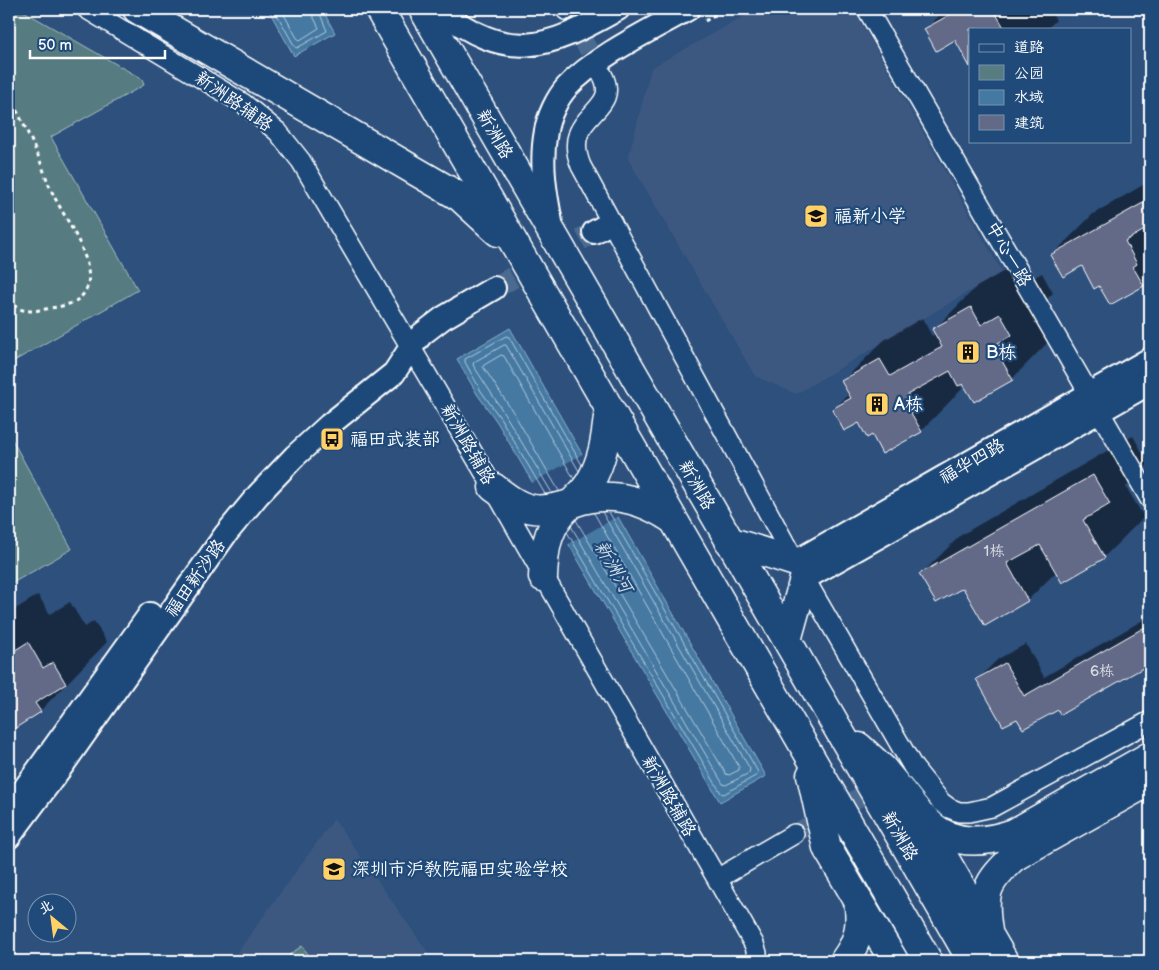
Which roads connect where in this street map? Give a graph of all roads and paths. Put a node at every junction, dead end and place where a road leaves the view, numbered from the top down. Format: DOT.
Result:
graph roads {
  1 [pos="87,9"];
  2 [pos="137,9"];
  3 [pos="379,9"];
  4 [pos="423,9"];
  5 [pos="438,9"];
  6 [pos="618,9"];
  7 [pos="688,9"];
  8 [pos="867,9"];
  9 [pos="602,74"];
  10 [pos="9,96"];
  11 [pos="554,236"];
  12 [pos="525,262"];
  13 [pos="494,288"];
  14 [pos="9,300"];
  15 [pos="411,346"];
  16 [pos="1150,360"];
  17 [pos="1150,382"];
  18 [pos="1095,402"];
  19 [pos="609,408"];
  20 [pos="493,487"];
  21 [pos="1150,500"];
  22 [pos="572,504"];
  23 [pos="674,520"];
  24 [pos="730,541"];
  25 [pos="799,570"];
  26 [pos="544,577"];
  27 [pos="787,640"];
  28 [pos="1150,721"];
  29 [pos="837,728"];
  30 [pos="804,747"];
  31 [pos="1150,756"];
  32 [pos="1150,781"];
  33 [pos="9,810"];
  34 [pos="917,811"];
  35 [pos="794,834"];
  36 [pos="9,837"];
  37 [pos="717,879"];
  38 [pos="858,899"];
  39 [pos="989,935"];
  40 [pos="757,961"];
  41 [pos="844,961"];
  42 [pos="894,961"];
  43 [pos="928,961"];
  44 [pos="972,961"];
  45 [pos="1004,961"];
  1 -- 15 [label="street, 新洲路辅路"];
  2 -- 12 [label="main road"];
  3 -- 12 [label="main road"];
  4 -- 11 [label="main road, 新洲路"];
  5 -- 6 [label="street"];
  7 -- 11 [label="street"];
  8 -- 18 [label="street, 中心一路"];
  9 -- 25 [label="street"];
  10 -- 14 [label="path"];
  11 -- 24 [label="main road, 新洲路"];
  12 -- 19 [label="main road"];
  13 -- 15 [label="street, 福田新沙路"];
  15 -- 20 [label="street, 新洲路辅路"];
  15 -- 33 [label="street, 福田新沙路"];
  15 -- 36 [label="street, 福田新沙路"];
  16 -- 18 [label="street, 福华四路"];
  17 -- 18 [label="street, 福华四路"];
  18 -- 21 [label="street, 中心一路"];
  18 -- 25 [label="street, 福华四路"];
  19 -- 22 [label="main road"];
  19 -- 23 [label="main road"];
  20 -- 22 [label="main road"];
  20 -- 26 [label="street, 新洲路辅路"];
  22 -- 23 [label="main road"];
  22 -- 26 [label="main road"];
  23 -- 30 [label="main road"];
  24 -- 25 [label="main road"];
  24 -- 27 [label="main road, 新洲路"];
  25 -- 27 [label="main road"];
  25 -- 28 [label="street"];
  26 -- 37 [label="street, 新洲路辅路"];
  27 -- 29 [label="main road, 新洲路"];
  29 -- 34 [label="main road"];
  29 -- 44 [label="main road, 新洲路"];
  30 -- 38 [label="main road"];
  30 -- 43 [label="main road"];
  31 -- 34 [label="main road"];
  32 -- 39 [label="main road"];
  34 -- 39 [label="main road"];
  35 -- 37 [label="street"];
  37 -- 40 [label="street, 新洲路辅路"];
  38 -- 41 [label="main road"];
  38 -- 42 [label="main road"];
  39 -- 45 [label="main road"];
}
